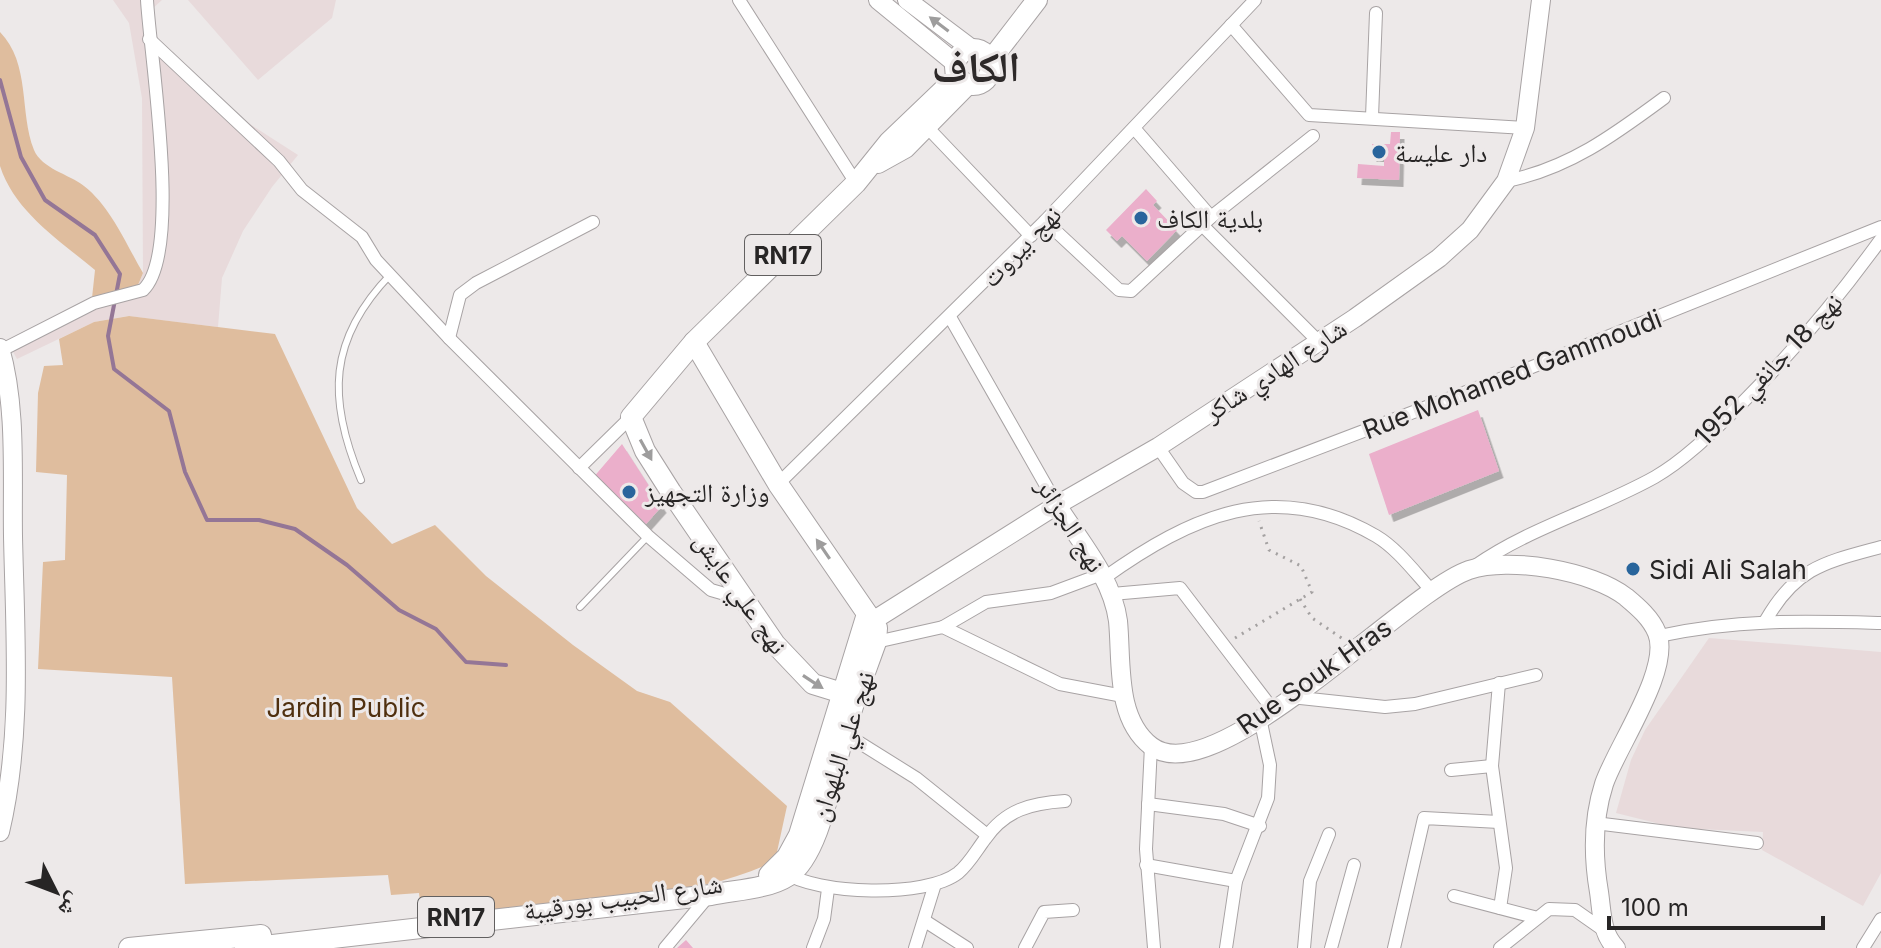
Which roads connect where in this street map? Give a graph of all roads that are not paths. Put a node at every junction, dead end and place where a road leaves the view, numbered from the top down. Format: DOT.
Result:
graph roads {
  1 [pos="147,0"];
  2 [pos="739,0"];
  3 [pos="878,0"];
  4 [pos="1036,0"];
  5 [pos="1255,0"];
  6 [pos="1541,0"];
  7 [pos="912,2"];
  8 [pos="1376,13"];
  9 [pos="1231,25"];
  10 [pos="149,39"];
  11 [pos="980,53"];
  12 [pos="960,74"];
  13 [pos="1664,98"];
  14 [pos="1372,117"];
  15 [pos="927,127"];
  16 [pos="1134,128"];
  17 [pos="1525,128"];
  18 [pos="1313,136"];
  19 [pos="872,167"];
  20 [pos="1506,181"];
  21 [pos="856,183"];
  22 [pos="1045,221"];
  23 [pos="1207,221"];
  24 [pos="593,222"];
  25 [pos="1881,227"];
  26 [pos="1031,236"];
  27 [pos="1881,239"];
  28 [pos="391,274"];
  29 [pos="950,317"];
  30 [pos="449,338"];
  31 [pos="1318,341"];
  32 [pos="694,342"];
  33 [pos="0,350"];
  34 [pos="631,417"];
  35 [pos="1158,447"];
  36 [pos="579,468"];
  37 [pos="361,480"];
  38 [pos="778,484"];
  39 [pos="1057,505"];
  40 [pos="648,536"];
  41 [pos="1881,547"];
  42 [pos="1469,570"];
  43 [pos="1106,582"];
  44 [pos="1433,592"];
  45 [pos="742,599"];
  46 [pos="580,607"];
  47 [pos="1766,620"];
  48 [pos="1881,623"];
  49 [pos="870,626"];
  50 [pos="943,627"];
  51 [pos="1659,636"];
  52 [pos="7,648"];
  53 [pos="1536,675"];
  54 [pos="1499,683"];
  55 [pos="849,695"];
  56 [pos="1123,696"];
  57 [pos="1291,697"];
  58 [pos="1267,714"];
  59 [pos="844,733"];
  60 [pos="1151,746"];
  61 [pos="1492,766"];
  62 [pos="1451,770"];
  63 [pos="1065,801"];
  64 [pos="1148,804"];
  65 [pos="1499,822"];
  66 [pos="1595,823"];
  67 [pos="1260,826"];
  68 [pos="0,832"];
  69 [pos="1329,834"];
  70 [pos="987,835"];
  71 [pos="1757,843"];
  72 [pos="1146,865"];
  73 [pos="1354,865"];
  74 [pos="784,872"];
  75 [pos="1236,881"];
  76 [pos="935,884"];
  77 [pos="828,889"];
  78 [pos="711,890"];
  79 [pos="1454,896"];
  80 [pos="1500,908"];
  81 [pos="1073,910"];
  82 [pos="1534,917"];
  83 [pos="1881,919"];
  84 [pos="925,921"];
  85 [pos="308,940"];
  86 [pos="1605,941"];
  87 [pos="281,942"];
  88 [pos="949,944"];
  89 [pos="129,948"];
  90 [pos="245,948"];
  91 [pos="665,948"];
  92 [pos="813,948"];
  93 [pos="915,948"];
  94 [pos="967,948"];
  95 [pos="1025,948"];
  96 [pos="1154,948"];
  97 [pos="1226,948"];
  98 [pos="1304,948"];
  99 [pos="1331,948"];
  100 [pos="1394,948"];
  101 [pos="1500,948"];
  102 [pos="1863,948"];
  1 -- 10 [label="street"];
  2 -- 21 [label="street"];
  3 -- 12 [label="street"];
  4 -- 11 [label="main road, RN17"];
  5 -- 9 [label="street, نهج بيروت"];
  6 -- 17 [label="street, شارع الهادي شاكر"];
  11 -- 7 [label="street, one-way"];
  8 -- 14 [label="street"];
  9 -- 14 [label="street"];
  9 -- 16 [label="street, نهج بيروت"];
  10 -- 28 [label="street"];
  10 -- 33 [label="street"];
  11 -- 12 [label="main road, RN17"];
  11 -- 12 [label="main road, RN17"];
  12 -- 15 [label="main road, RN17"];
  12 -- 19 [label="main road, RN17"];
  13 -- 20 [label="street"];
  14 -- 17 [label="street"];
  15 -- 19 [label="main road, RN17"];
  15 -- 26 [label="street"];
  16 -- 22 [label="street, نهج بيروت"];
  16 -- 23 [label="street"];
  17 -- 20 [label="street, شارع الهادي شاكر"];
  18 -- 23 [label="street"];
  19 -- 21 [label="main road, RN17"];
  20 -- 31 [label="street, شارع الهادي شاكر"];
  21 -- 32 [label="main road, RN17"];
  22 -- 23 [label="street"];
  22 -- 26 [label="street, نهج بيروت"];
  23 -- 31 [label="street"];
  24 -- 30 [label="street"];
  25 -- 35 [label="street, Rue Mohamed Gammoudi"];
  26 -- 29 [label="street, نهج بيروت"];
  27 -- 42 [label="street, نهج 18 جانفي 1952"];
  28 -- 30 [label="street"];
  28 -- 37 [label="lane"];
  29 -- 38 [label="street, نهج بيروت"];
  29 -- 39 [label="street, نهج الجزائر"];
  30 -- 36 [label="street"];
  31 -- 35 [label="street, شارع الهادي شاكر"];
  32 -- 34 [label="main road"];
  32 -- 38 [label="main road"];
  33 -- 52 [label="street"];
  34 -- 36 [label="street"];
  34 -- 45 [label="main road, نهج علي عايش, one-way"];
  35 -- 39 [label="street, شارع الهادي شاكر"];
  36 -- 40 [label="street"];
  49 -- 38 [label="main road, one-way"];
  39 -- 43 [label="street, نهج الجزائر"];
  39 -- 49 [label="street, شارع الهادي شاكر"];
  40 -- 45 [label="street"];
  40 -- 46 [label="lane"];
  41 -- 47 [label="street"];
  42 -- 44 [label="street, Rue Souk Hras"];
  42 -- 51 [label="street"];
  43 -- 44 [label="street"];
  43 -- 50 [label="street"];
  43 -- 56 [label="street, نهج الجزائر"];
  43 -- 58 [label="street"];
  44 -- 57 [label="street, Rue Souk Hras"];
  45 -- 55 [label="main road, نهج علي عايش, one-way"];
  47 -- 48 [label="street"];
  47 -- 51 [label="street"];
  49 -- 50 [label="street"];
  49 -- 55 [label="main road, نهج علي البلهوان"];
  50 -- 56 [label="street"];
  51 -- 66 [label="street"];
  52 -- 68 [label="street"];
  53 -- 54 [label="street"];
  54 -- 57 [label="street"];
  54 -- 61 [label="street"];
  55 -- 59 [label="main road, نهج علي البلهوان"];
  55 -- 74 [label="main road, نهج علي البلهوان"];
  56 -- 60 [label="street, نهج الجزائر"];
  57 -- 58 [label="street, Rue Souk Hras"];
  58 -- 60 [label="street, Rue Souk Hras"];
  58 -- 67 [label="street"];
  59 -- 70 [label="street"];
  59 -- 74 [label="main road, نهج علي البلهوان"];
  60 -- 64 [label="street"];
  61 -- 62 [label="street"];
  61 -- 65 [label="street"];
  63 -- 70 [label="street"];
  64 -- 67 [label="street"];
  64 -- 72 [label="street"];
  65 -- 80 [label="street"];
  65 -- 100 [label="street"];
  66 -- 71 [label="street"];
  66 -- 86 [label="street"];
  67 -- 75 [label="street"];
  69 -- 98 [label="street"];
  70 -- 76 [label="street"];
  72 -- 75 [label="street"];
  72 -- 96 [label="street"];
  73 -- 99 [label="street"];
  74 -- 77 [label="street"];
  74 -- 78 [label="main road, شارع الحبيب بورقيبة / RN17"];
  75 -- 97 [label="street"];
  76 -- 77 [label="street"];
  76 -- 84 [label="street"];
  77 -- 92 [label="street"];
  78 -- 85 [label="main road, شارع الحبيب بورقيبة / RN17"];
  78 -- 91 [label="street"];
  79 -- 80 [label="street"];
  80 -- 82 [label="street"];
  81 -- 95 [label="street"];
  82 -- 86 [label="street"];
  82 -- 101 [label="street"];
  83 -- 102 [label="street"];
  84 -- 88 [label="street"];
  84 -- 93 [label="street"];
  85 -- 87 [label="main road, شارع الحبيب بورقيبة / RN17"];
  87 -- 89 [label="main road, شارع الحبيب بورقيبة / RN17"];
  87 -- 90 [label="main road, شارع الحبيب بورقيبة / RN17"];
  88 -- 94 [label="street"];
}
